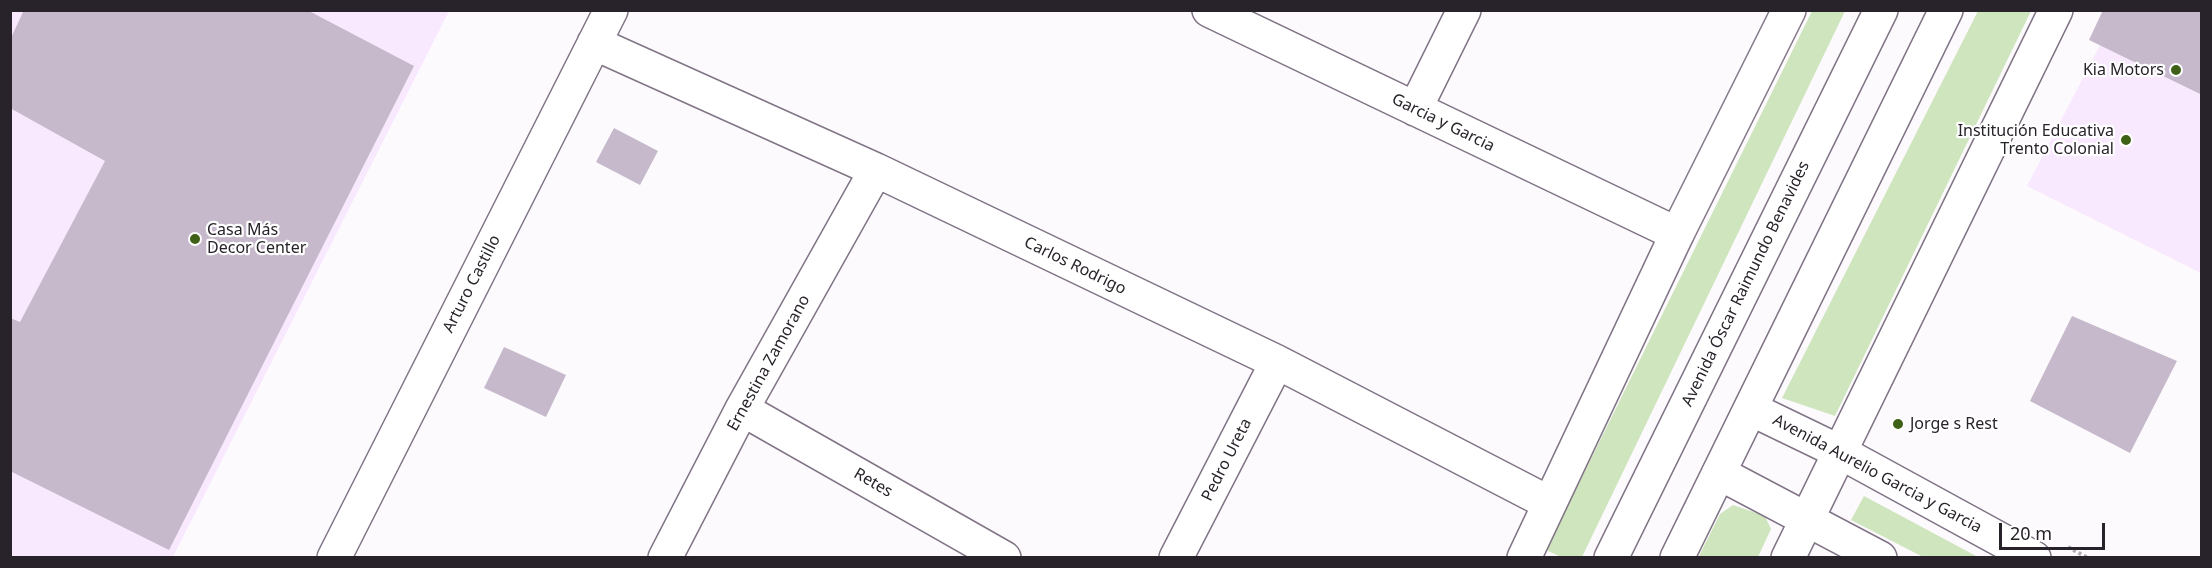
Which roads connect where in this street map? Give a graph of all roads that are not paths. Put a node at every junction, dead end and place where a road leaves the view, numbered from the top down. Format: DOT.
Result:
graph roads {
  1 [pos="611,10"];
  2 [pos="1209,10"];
  3 [pos="1464,10"];
  4 [pos="1789,10"];
  5 [pos="1881,10"];
  6 [pos="1946,10"];
  7 [pos="2056,10"];
  8 [pos="594,43"];
  9 [pos="1415,110"];
  10 [pos="876,170"];
  11 [pos="1677,234"];
  12 [pos="1277,362"];
  13 [pos="742,409"];
  14 [pos="1751,409"];
  15 [pos="1840,452"];
  16 [pos="1719,473"];
  17 [pos="1549,503"];
  18 [pos="1806,519"];
  19 [pos="334,558"];
  20 [pos="665,558"];
  21 [pos="1004,558"];
  22 [pos="1176,558"];
  23 [pos="1524,558"];
  24 [pos="1611,558"];
  25 [pos="1677,558"];
  26 [pos="1788,558"];
  27 [pos="1880,558"];
  28 [pos="2034,558"];
  1 -- 8 [label="street, Arturo Castillo"];
  2 -- 9 [label="street, Garcia y Garcia"];
  3 -- 9 [label="street"];
  4 -- 11 [label="street"];
  5 -- 24 [label="street, Avenida Óscar Raimundo Benavides"];
  6 -- 14 [label="street"];
  7 -- 15 [label="street"];
  8 -- 10 [label="street, Carlos Rodrigo"];
  8 -- 19 [label="street, Arturo Castillo"];
  9 -- 11 [label="street, Garcia y Garcia"];
  10 -- 12 [label="street, Carlos Rodrigo"];
  10 -- 13 [label="street, Ernestina Zamorano"];
  11 -- 17 [label="street"];
  12 -- 17 [label="street, Carlos Rodrigo"];
  12 -- 22 [label="street, Pedro Ureta"];
  13 -- 20 [label="street, Ernestina Zamorano"];
  13 -- 21 [label="street, Retes"];
  14 -- 15 [label="street, Avenida Aurelio Garcia y Garcia"];
  14 -- 16 [label="street"];
  15 -- 18 [label="street"];
  15 -- 28 [label="street, Avenida Aurelio Garcia y Garcia"];
  16 -- 18 [label="street"];
  16 -- 25 [label="street"];
  17 -- 23 [label="street"];
  18 -- 26 [label="street"];
  18 -- 27 [label="street"];
}
